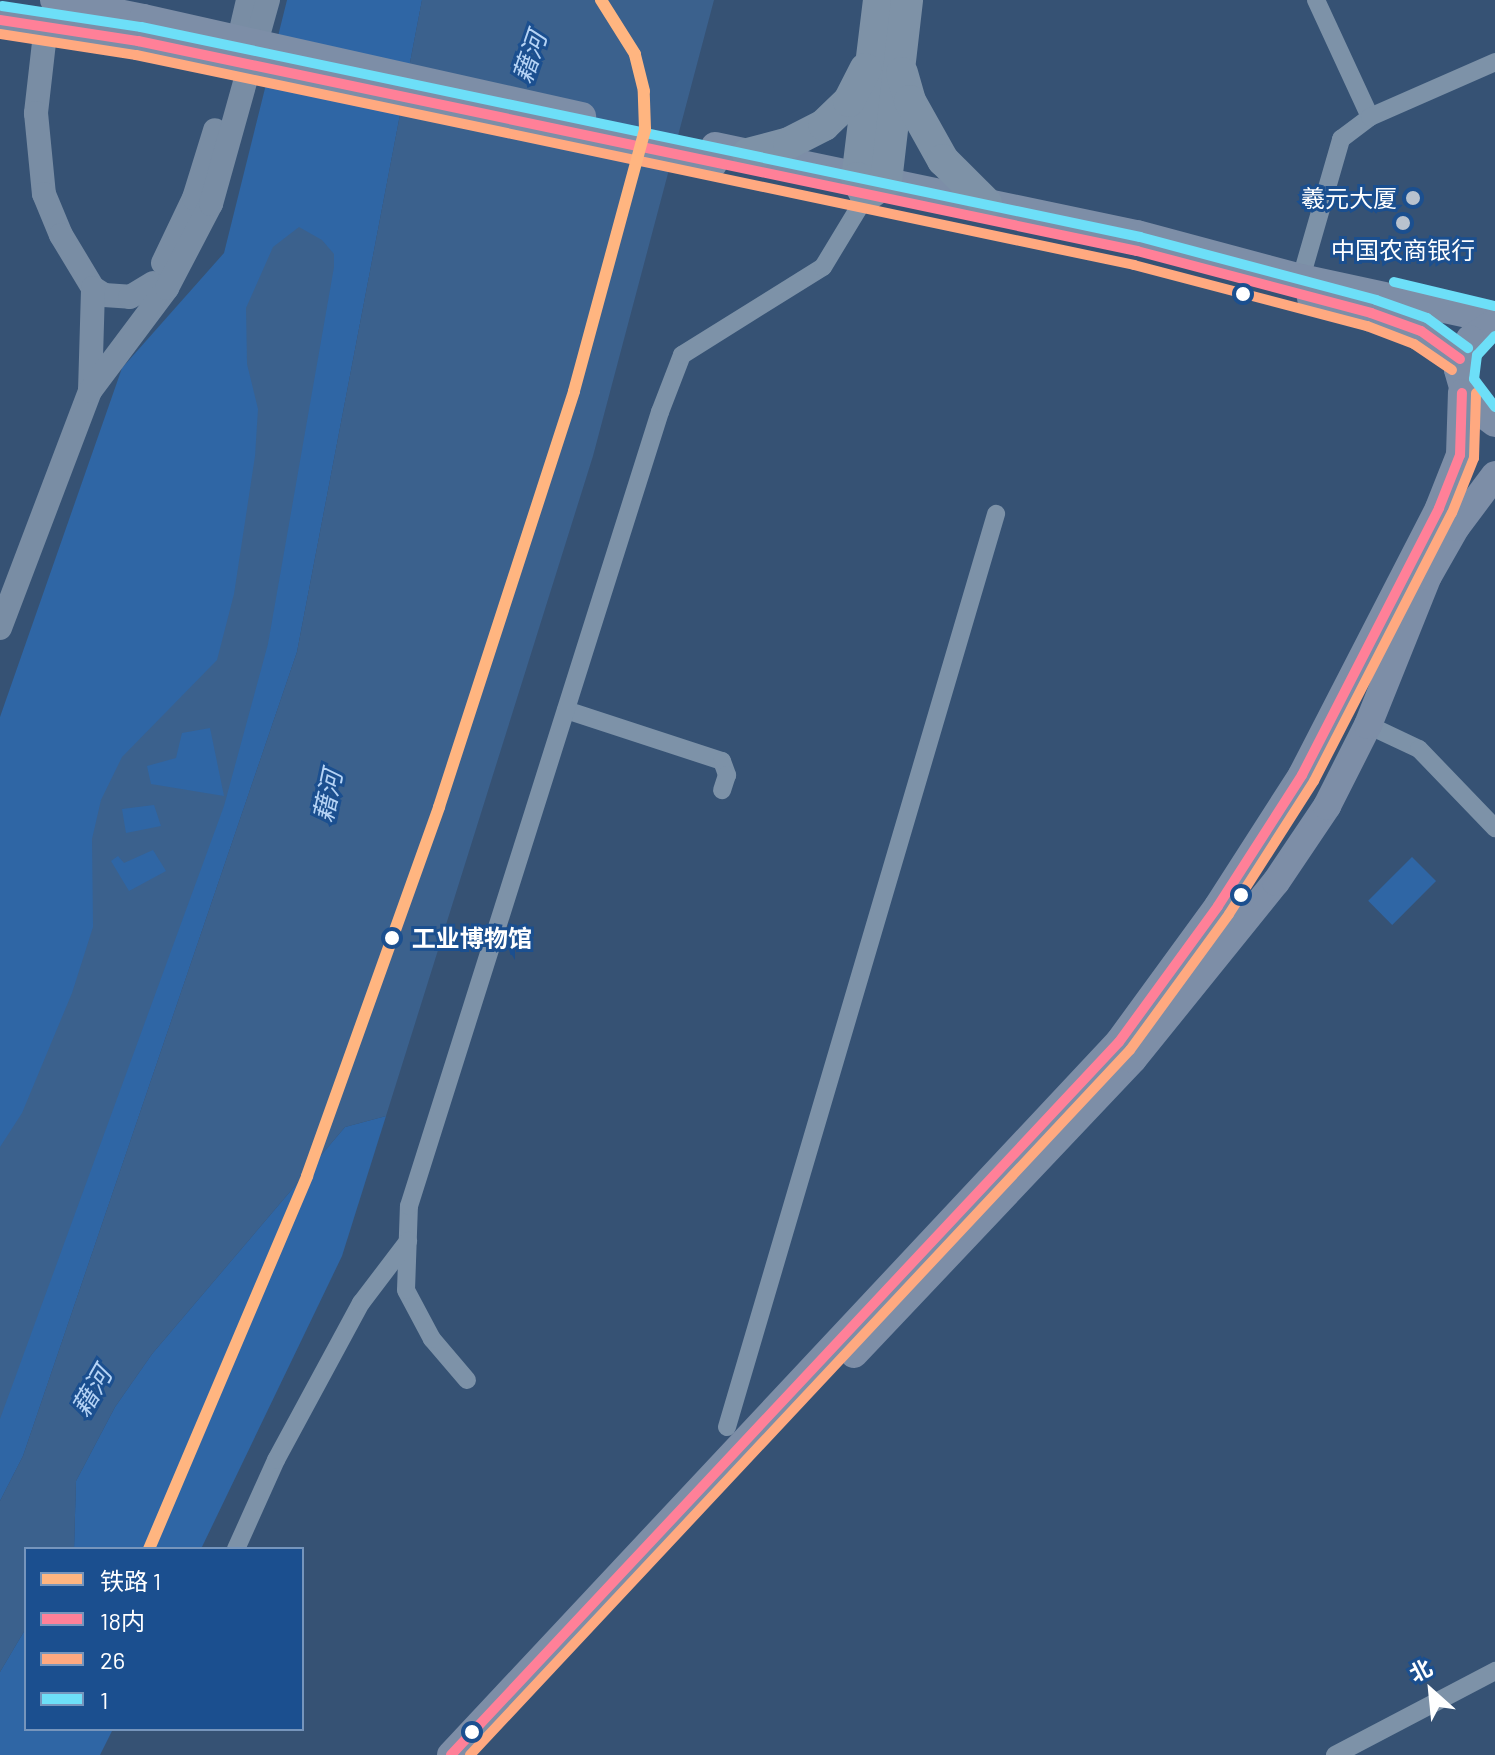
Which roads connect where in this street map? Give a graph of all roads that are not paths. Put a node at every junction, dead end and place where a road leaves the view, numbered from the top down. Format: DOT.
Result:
graph roads {
  1 [pos="248,0"];
  2 [pos="268,0"];
  3 [pos="879,0"];
  4 [pos="907,0"];
  5 [pos="1316,0"];
  6 [pos="50,12"];
  7 [pos="0,20"];
  8 [pos="885,60"];
  9 [pos="1495,62"];
  10 [pos="1370,117"];
  11 [pos="748,154"];
  12 [pos="714,155"];
  13 [pos="870,186"];
  14 [pos="986,203"];
  15 [pos="1301,278"];
  16 [pos="153,283"];
  17 [pos="93,288"];
  18 [pos="1495,321"];
  19 [pos="1460,359"];
  20 [pos="90,381"];
  21 [pos="1462,393"];
  22 [pos="1495,423"];
  23 [pos="1495,475"];
  24 [pos="996,514"];
  25 [pos="0,628"];
  26 [pos="566,710"];
  27 [pos="1368,725"];
  28 [pos="722,790"];
  29 [pos="1495,828"];
  30 [pos="408,1241"];
  31 [pos="467,1380"];
  32 [pos="727,1427"];
  33 [pos="237,1547"];
  34 [pos="1495,1671"];
  35 [pos="451,1755"];
  36 [pos="467,1755"];
  37 [pos="1335,1755"];
  1 -- 16 [label="main road"];
  2 -- 20 [label="main road"];
  3 -- 8 [label="highway"];
  4 -- 8 [label="highway"];
  5 -- 10 [label="street"];
  6 -- 7 [label="main road"];
  6 -- 12 [label="main road, bridge"];
  6 -- 17 [label="main road"];
  8 -- 11 [label="highway"];
  8 -- 13 [label="highway"];
  8 -- 14 [label="highway"];
  9 -- 10 [label="street"];
  10 -- 15 [label="street"];
  11 -- 12 [label="main road"];
  11 -- 13 [label="main road"];
  12 -- 13 [label="main road"];
  13 -- 14 [label="main road"];
  13 -- 19 [label="main road"];
  13 -- 26 [label="street"];
  14 -- 15 [label="main road"];
  15 -- 18 [label="main road"];
  16 -- 17 [label="main road"];
  16 -- 20 [label="main road"];
  17 -- 20 [label="main road"];
  18 -- 19 [label="main road"];
  19 -- 21 [label="main road"];
  20 -- 25 [label="main road"];
  21 -- 22 [label="main road"];
  21 -- 35 [label="main road"];
  23 -- 27 [label="main road"];
  24 -- 32 [label="street"];
  26 -- 28 [label="street"];
  26 -- 30 [label="street"];
  27 -- 29 [label="street"];
  27 -- 36 [label="main road"];
  30 -- 31 [label="street"];
  30 -- 33 [label="street"];
  34 -- 37 [label="street"];
}
